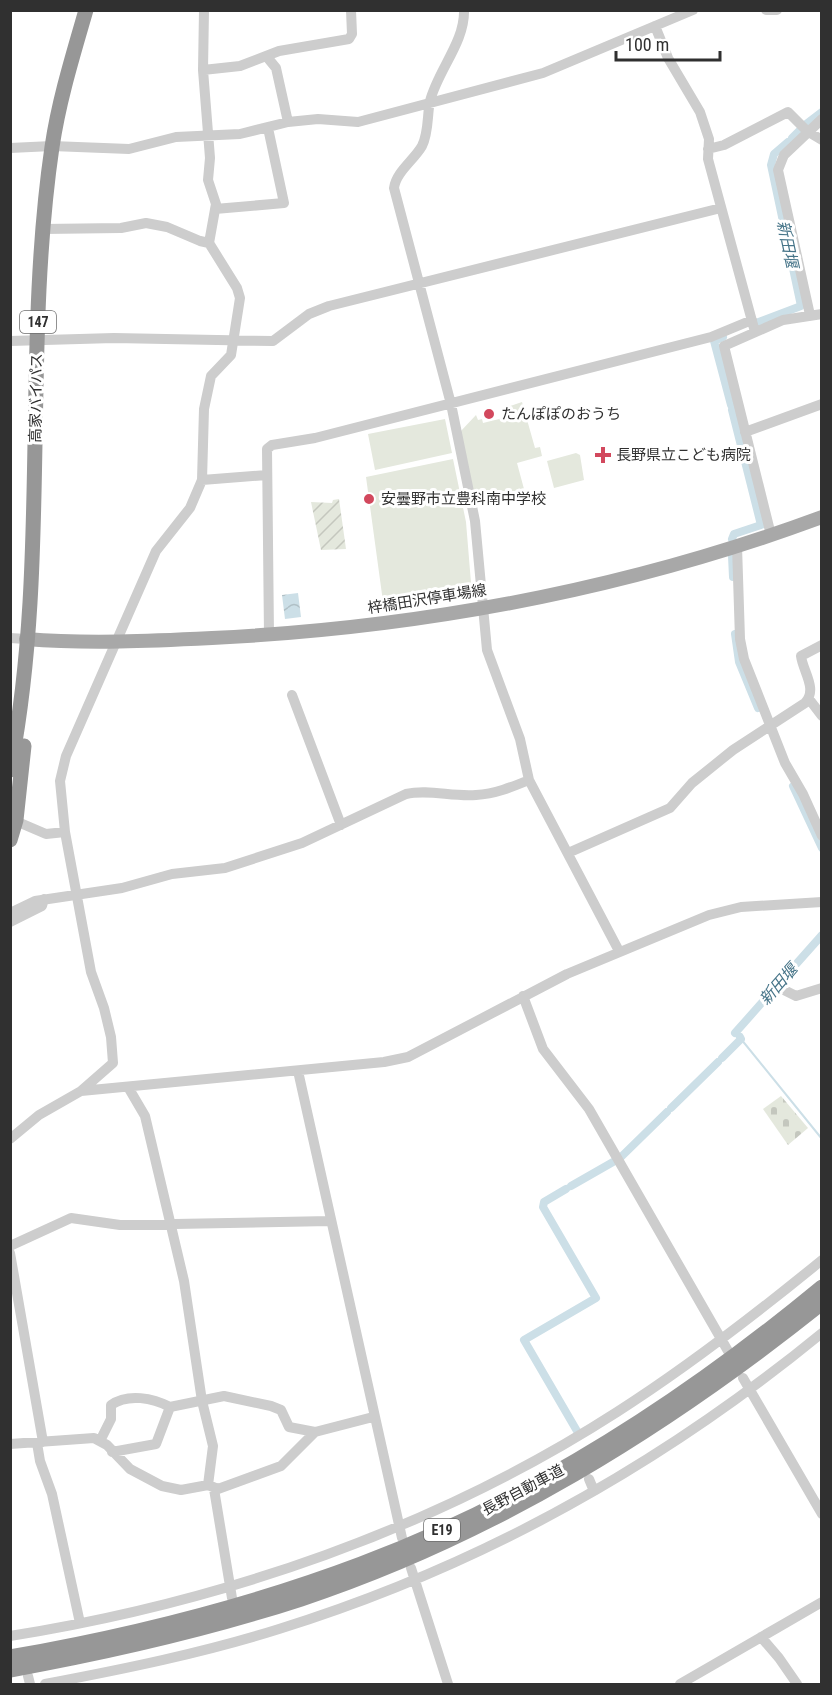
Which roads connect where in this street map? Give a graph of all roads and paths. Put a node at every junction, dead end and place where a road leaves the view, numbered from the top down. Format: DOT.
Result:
graph roads {
  1 [pos="86,10"];
  2 [pos="204,10"];
  3 [pos="351,10"];
  4 [pos="464,10"];
  5 [pos="693,10"];
  6 [pos="766,10"];
  7 [pos="777,10"];
  8 [pos="668,15"];
  9 [pos="655,26"];
  10 [pos="267,57"];
  11 [pos="203,70"];
  12 [pos="430,102"];
  13 [pos="822,119"];
  14 [pos="288,122"];
  15 [pos="268,128"];
  16 [pos="807,131"];
  17 [pos="208,136"];
  18 [pos="822,141"];
  19 [pos="52,146"];
  20 [pos="10,148"];
  21 [pos="708,149"];
  22 [pos="721,208"];
  23 [pos="215,209"];
  24 [pos="43,229"];
  25 [pos="209,243"];
  26 [pos="419,283"];
  27 [pos="822,314"];
  28 [pos="810,315"];
  29 [pos="752,320"];
  30 [pos="755,332"];
  31 [pos="37,340"];
  32 [pos="234,340"];
  33 [pos="10,341"];
  34 [pos="451,404"];
  35 [pos="822,404"];
  36 [pos="745,432"];
  37 [pos="267,475"];
  38 [pos="202,480"];
  39 [pos="822,517"];
  40 [pos="771,535"];
  41 [pos="737,546"];
  42 [pos="483,608"];
  43 [pos="269,635"];
  44 [pos="21,641"];
  45 [pos="115,641"];
  46 [pos="822,645"];
  47 [pos="292,695"];
  48 [pos="809,699"];
  49 [pos="822,716"];
  50 [pos="771,725"];
  51 [pos="10,770"];
  52 [pos="530,780"];
  53 [pos="13,820"];
  54 [pos="340,825"];
  55 [pos="65,832"];
  56 [pos="822,836"];
  57 [pos="10,840"];
  58 [pos="568,853"];
  59 [pos="75,894"];
  60 [pos="44,899"];
  61 [pos="822,902"];
  62 [pos="10,913"];
  63 [pos="10,922"];
  64 [pos="619,951"];
  65 [pos="780,988"];
  66 [pos="822,988"];
  67 [pos="523,996"];
  68 [pos="298,1071"];
  69 [pos="128,1087"];
  70 [pos="81,1091"];
  71 [pos="10,1139"];
  72 [pos="330,1221"];
  73 [pos="172,1223"];
  74 [pos="10,1246"];
  75 [pos="10,1253"];
  76 [pos="822,1260"];
  77 [pos="822,1287"];
  78 [pos="822,1303"];
  79 [pos="822,1333"];
  80 [pos="721,1341"];
  81 [pos="728,1351"];
  82 [pos="743,1378"];
  83 [pos="750,1389"];
  84 [pos="202,1401"];
  85 [pos="170,1407"];
  86 [pos="374,1417"];
  87 [pos="315,1432"];
  88 [pos="100,1441"];
  89 [pos="40,1443"];
  90 [pos="10,1444"];
  91 [pos="111,1452"];
  92 [pos="589,1479"];
  93 [pos="211,1487"];
  94 [pos="594,1491"];
  95 [pos="822,1514"];
  96 [pos="398,1527"];
  97 [pos="402,1538"];
  98 [pos="411,1568"];
  99 [pos="415,1579"];
  100 [pos="229,1587"];
  101 [pos="232,1598"];
  102 [pos="822,1602"];
  103 [pos="80,1623"];
  104 [pos="15,1635"];
  105 [pos="760,1637"];
  106 [pos="22,1646"];
  107 [pos="10,1657"];
  108 [pos="10,1670"];
  109 [pos="45,1684"];
  110 [pos="448,1684"];
  111 [pos="680,1684"];
  112 [pos="797,1684"];
  1 -- 19 [label="highway, 高家バイパス / 147"];
  2 -- 11 [label="street"];
  3 -- 10 [label="street"];
  4 -- 12 [label="street"];
  5 -- 8 [label="street"];
  6 -- 7 [label="street"];
  8 -- 9 [label="street"];
  9 -- 12 [label="street"];
  9 -- 21 [label="street"];
  10 -- 11 [label="street"];
  10 -- 14 [label="street"];
  11 -- 17 [label="street"];
  12 -- 14 [label="street"];
  12 -- 26 [label="street"];
  13 -- 16 [label="street"];
  14 -- 15 [label="street"];
  15 -- 17 [label="street"];
  15 -- 23 [label="street"];
  16 -- 18 [label="street"];
  16 -- 21 [label="street"];
  16 -- 28 [label="street"];
  17 -- 19 [label="street"];
  17 -- 23 [label="street"];
  19 -- 20 [label="street"];
  19 -- 24 [label="highway, 高家バイパス / 147"];
  21 -- 22 [label="street"];
  22 -- 26 [label="street"];
  22 -- 29 [label="street"];
  23 -- 25 [label="street"];
  24 -- 25 [label="street"];
  24 -- 31 [label="highway, 高家バイパス / 147"];
  25 -- 32 [label="street"];
  26 -- 32 [label="street"];
  26 -- 34 [label="street"];
  27 -- 28 [label="street"];
  28 -- 30 [label="street"];
  29 -- 30 [label="street"];
  29 -- 34 [label="street"];
  30 -- 36 [label="street"];
  31 -- 32 [label="street"];
  31 -- 33 [label="street"];
  31 -- 44 [label="highway, 高家バイパス / 147"];
  32 -- 38 [label="street"];
  34 -- 37 [label="street"];
  34 -- 42 [label="street"];
  35 -- 36 [label="street"];
  36 -- 40 [label="street"];
  37 -- 38 [label="street"];
  37 -- 43 [label="street"];
  38 -- 45 [label="street"];
  39 -- 40 [label="main road, 梓橋田沢停車場線"];
  40 -- 41 [label="main road, 梓橋田沢停車場線"];
  41 -- 42 [label="main road, 梓橋田沢停車場線"];
  41 -- 50 [label="street"];
  42 -- 43 [label="main road, 梓橋田沢停車場線"];
  42 -- 52 [label="street"];
  43 -- 45 [label="main road, 梓橋田沢停車場線"];
  44 -- 45 [label="main road, 梓橋田沢停車場線"];
  44 -- 51 [label="highway, 高家バイパス / 147"];
  44 -- 53 [label="highway, 高家バイパス / 147"];
  45 -- 55 [label="street"];
  46 -- 48 [label="street"];
  47 -- 54 [label="street"];
  48 -- 49 [label="street"];
  48 -- 50 [label="street"];
  50 -- 56 [label="street"];
  50 -- 58 [label="street"];
  52 -- 54 [label="street"];
  52 -- 58 [label="street"];
  53 -- 55 [label="street"];
  53 -- 57 [label="highway, 高家バイパス / 147"];
  54 -- 59 [label="street"];
  55 -- 59 [label="street"];
  58 -- 64 [label="street"];
  59 -- 60 [label="street"];
  59 -- 70 [label="street"];
  60 -- 62 [label="street"];
  60 -- 63 [label="street"];
  61 -- 64 [label="street"];
  64 -- 67 [label="street"];
  65 -- 66 [label="street"];
  67 -- 68 [label="street"];
  67 -- 80 [label="street"];
  68 -- 69 [label="street"];
  68 -- 72 [label="street"];
  69 -- 70 [label="street"];
  69 -- 73 [label="street"];
  70 -- 71 [label="street"];
  72 -- 73 [label="street"];
  72 -- 86 [label="street"];
  73 -- 74 [label="street"];
  73 -- 84 [label="street"];
  75 -- 89 [label="street"];
  76 -- 80 [label="street"];
  77 -- 107 [label="highway, 長野自動車道 / E19"];
  78 -- 108 [label="highway, 長野自動車道 / E19"];
  79 -- 83 [label="street"];
  80 -- 81 [label="street"];
  80 -- 96 [label="street"];
  82 -- 83 [label="street"];
  83 -- 94 [label="street"];
  83 -- 95 [label="street"];
  84 -- 85 [label="street"];
  84 -- 87 [label="street"];
  84 -- 93 [label="street"];
  85 -- 88 [label="street"];
  85 -- 91 [label="street"];
  86 -- 87 [label="street"];
  86 -- 96 [label="street"];
  87 -- 93 [label="street"];
  88 -- 89 [label="street"];
  88 -- 91 [label="street"];
  89 -- 90 [label="street"];
  89 -- 103 [label="street"];
  91 -- 93 [label="street"];
  92 -- 94 [label="street"];
  93 -- 100 [label="street"];
  94 -- 99 [label="street"];
  96 -- 97 [label="street"];
  96 -- 100 [label="street"];
  98 -- 99 [label="street"];
  99 -- 109 [label="street"];
  99 -- 110 [label="street"];
  100 -- 101 [label="street"];
  100 -- 103 [label="street"];
  102 -- 105 [label="street"];
  103 -- 104 [label="street"];
  104 -- 106 [label="street"];
  105 -- 111 [label="street"];
  105 -- 112 [label="street"];
}
